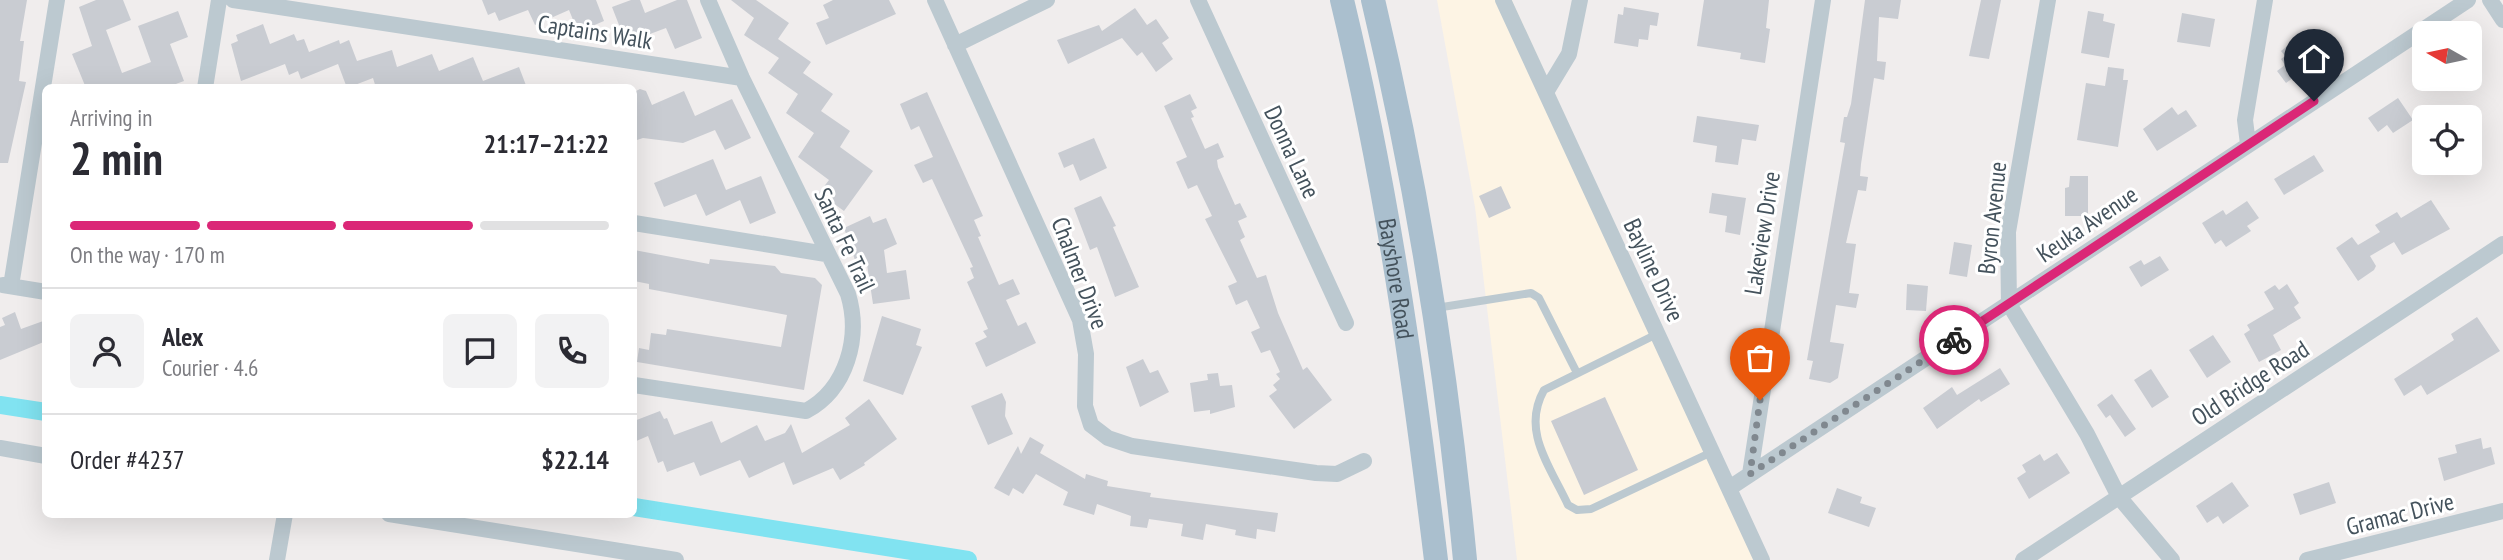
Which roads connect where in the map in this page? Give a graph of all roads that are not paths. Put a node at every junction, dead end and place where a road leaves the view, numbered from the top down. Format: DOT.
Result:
graph roads {
  1 [pos="57,0"];
  2 [pos="219,0"];
  3 [pos="233,0"];
  4 [pos="708,0"];
  5 [pos="935,0"];
  6 [pos="1047,0"];
  7 [pos="1198,0"];
  8 [pos="1342,0"];
  9 [pos="1373,0"];
  10 [pos="1503,0"];
  11 [pos="1580,0"];
  12 [pos="1823,0"];
  13 [pos="2048,0"];
  14 [pos="2265,0"];
  15 [pos="2468,0"];
  16 [pos="2490,0"];
  17 [pos="2503,20"];
  18 [pos="955,45"];
  19 [pos="742,78"];
  20 [pos="206,84"];
  21 [pos="1546,92"];
  22 [pos="2248,144"];
  23 [pos="637,223"];
  24 [pos="2503,243"];
  25 [pos="826,254"];
  26 [pos="5,285"];
  27 [pos="42,291"];
  28 [pos="2009,304"];
  29 [pos="1433,308"];
  30 [pos="1346,323"];
  31 [pos="1659,333"];
  32 [pos="1577,373"];
  33 [pos="637,385"];
  34 [pos="0,448"];
  35 [pos="1714,451"];
  36 [pos="42,455"];
  37 [pos="1364,461"];
  38 [pos="1750,474"];
  39 [pos="1731,487"];
  40 [pos="2119,497"];
  41 [pos="2503,511"];
  42 [pos="284,518"];
  43 [pos="413,518"];
  44 [pos="277,560"];
  45 [pos="676,560"];
  46 [pos="1436,560"];
  47 [pos="1465,560"];
  48 [pos="1762,560"];
  49 [pos="2023,560"];
  50 [pos="2172,560"];
  51 [pos="2307,560"];
  1 -- 26 [label="street"];
  2 -- 20 [label="street"];
  3 -- 19 [label="street, Captains Walk"];
  4 -- 19 [label="street, Santa Fe Trail"];
  5 -- 18 [label="street, Chalmer Drive"];
  6 -- 18 [label="street"];
  7 -- 30 [label="street, Donna Lane"];
  8 -- 46 [label="main road, Bayshore Road"];
  9 -- 29 [label="main road, Bayshore Road"];
  10 -- 21 [label="street, Bayline Drive"];
  11 -- 21 [label="street"];
  12 -- 38 [label="street, Lakeview Drive"];
  13 -- 28 [label="street, Byron Avenue"];
  14 -- 22 [label="street"];
  15 -- 22 [label="street, Keuka Avenue"];
  16 -- 17 [label="street"];
  18 -- 37 [label="street, Chalmer Drive"];
  19 -- 25 [label="street, Santa Fe Trail"];
  21 -- 31 [label="street, Bayline Drive"];
  22 -- 28 [label="street, Keuka Avenue"];
  23 -- 25 [label="street"];
  24 -- 40 [label="street, Old Bridge Road"];
  25 -- 33 [label="street, Santa Fe Trail"];
  26 -- 27 [label="street"];
  28 -- 38 [label="street, Keuka Avenue"];
  28 -- 40 [label="street, Byron Avenue"];
  29 -- 32 [label="lane"];
  29 -- 47 [label="main road, Bayshore Road"];
  31 -- 32 [label="lane"];
  31 -- 35 [label="street, Bayline Drive"];
  32 -- 35 [label="lane"];
  34 -- 36 [label="street"];
  35 -- 39 [label="street, Bayline Drive"];
  38 -- 39 [label="street, Keuka Avenue"];
  39 -- 48 [label="street, Bayline Drive"];
  40 -- 49 [label="street, Old Bridge Road"];
  40 -- 50 [label="street"];
  41 -- 51 [label="street, Gramac Drive"];
  42 -- 44 [label="street"];
  43 -- 45 [label="street"];
}
